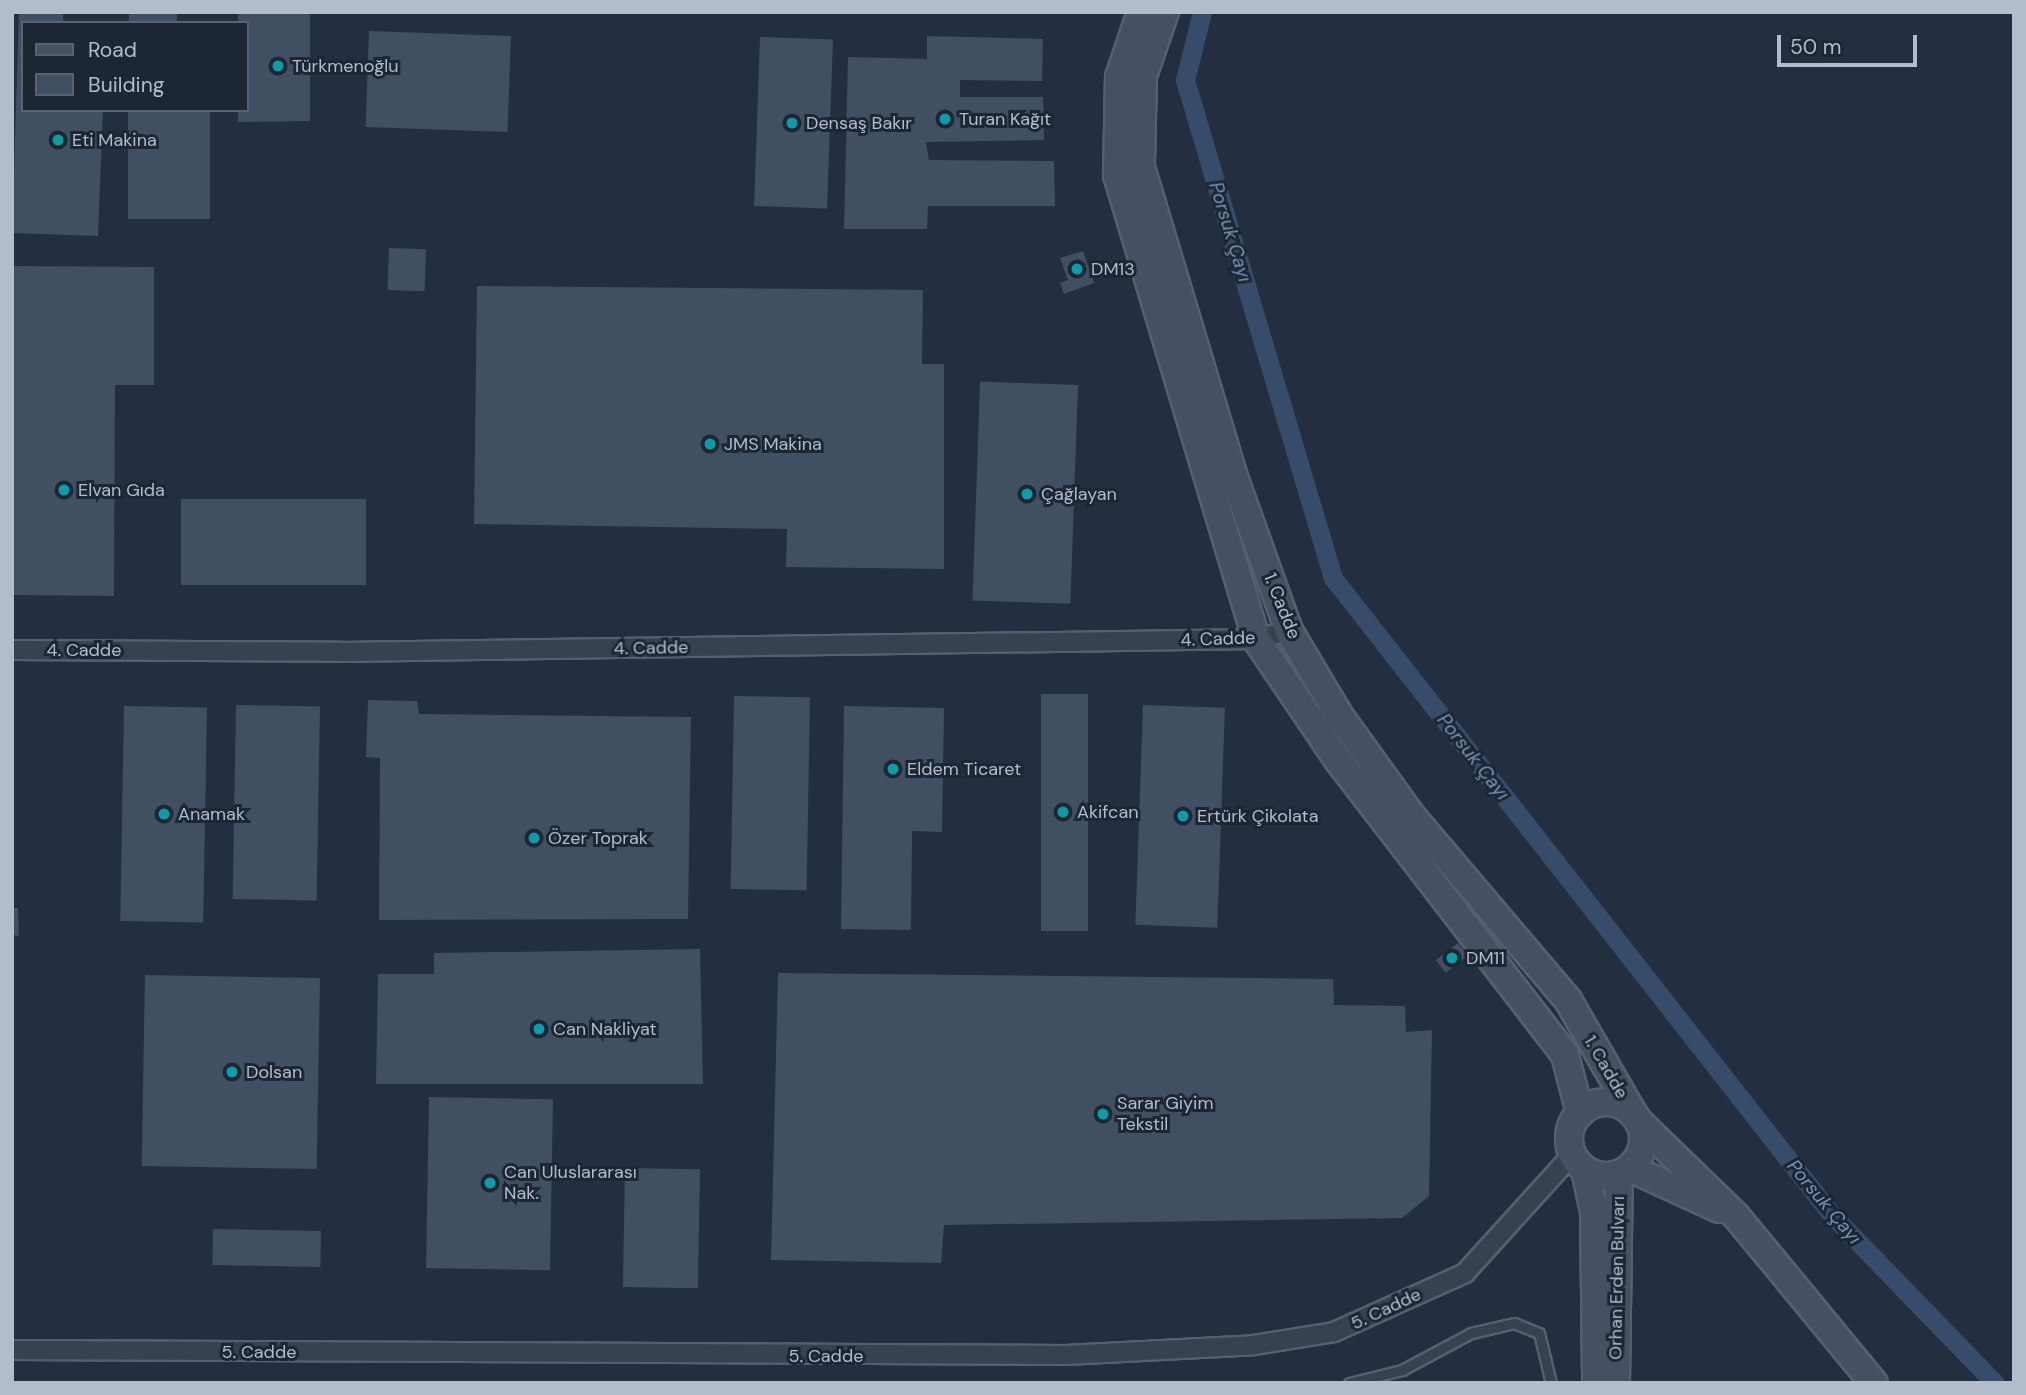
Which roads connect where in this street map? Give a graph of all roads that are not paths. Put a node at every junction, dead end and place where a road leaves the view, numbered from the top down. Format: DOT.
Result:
graph roads {
  1 [pos="1141,12"];
  2 [pos="1165,12"];
  3 [pos="1289,631"];
  4 [pos="1256,639"];
  5 [pos="12,650"];
  6 [pos="1580,1113"];
  7 [pos="1636,1118"];
  8 [pos="1579,1162"];
  9 [pos="1624,1171"];
  10 [pos="1737,1217"];
  11 [pos="12,1350"];
  12 [pos="1349,1383"];
  13 [pos="1551,1383"];
  14 [pos="1596,1383"];
  15 [pos="1616,1383"];
  16 [pos="1874,1383"];
  1 -- 4 [label="street, 1. Cadde"];
  2 -- 3 [label="street, 1. Cadde"];
  3 -- 4 [label="street, 4. Cadde"];
  3 -- 7 [label="street, 1. Cadde"];
  4 -- 5 [label="street, 4. Cadde"];
  4 -- 6 [label="street, 1. Cadde"];
  6 -- 7 [label="street"];
  6 -- 8 [label="street, Orhan Erden Bulvarı"];
  7 -- 9 [label="street, Orhan Erden Bulvarı"];
  7 -- 10 [label="street, 1. Cadde"];
  8 -- 9 [label="street, Orhan Erden Bulvarı"];
  8 -- 11 [label="street, 5. Cadde"];
  8 -- 14 [label="street, Orhan Erden Bulvarı"];
  9 -- 10 [label="street"];
  9 -- 15 [label="street, Orhan Erden Bulvarı"];
  10 -- 16 [label="street, 1. Cadde"];
  12 -- 13 [label="lane"];
}
